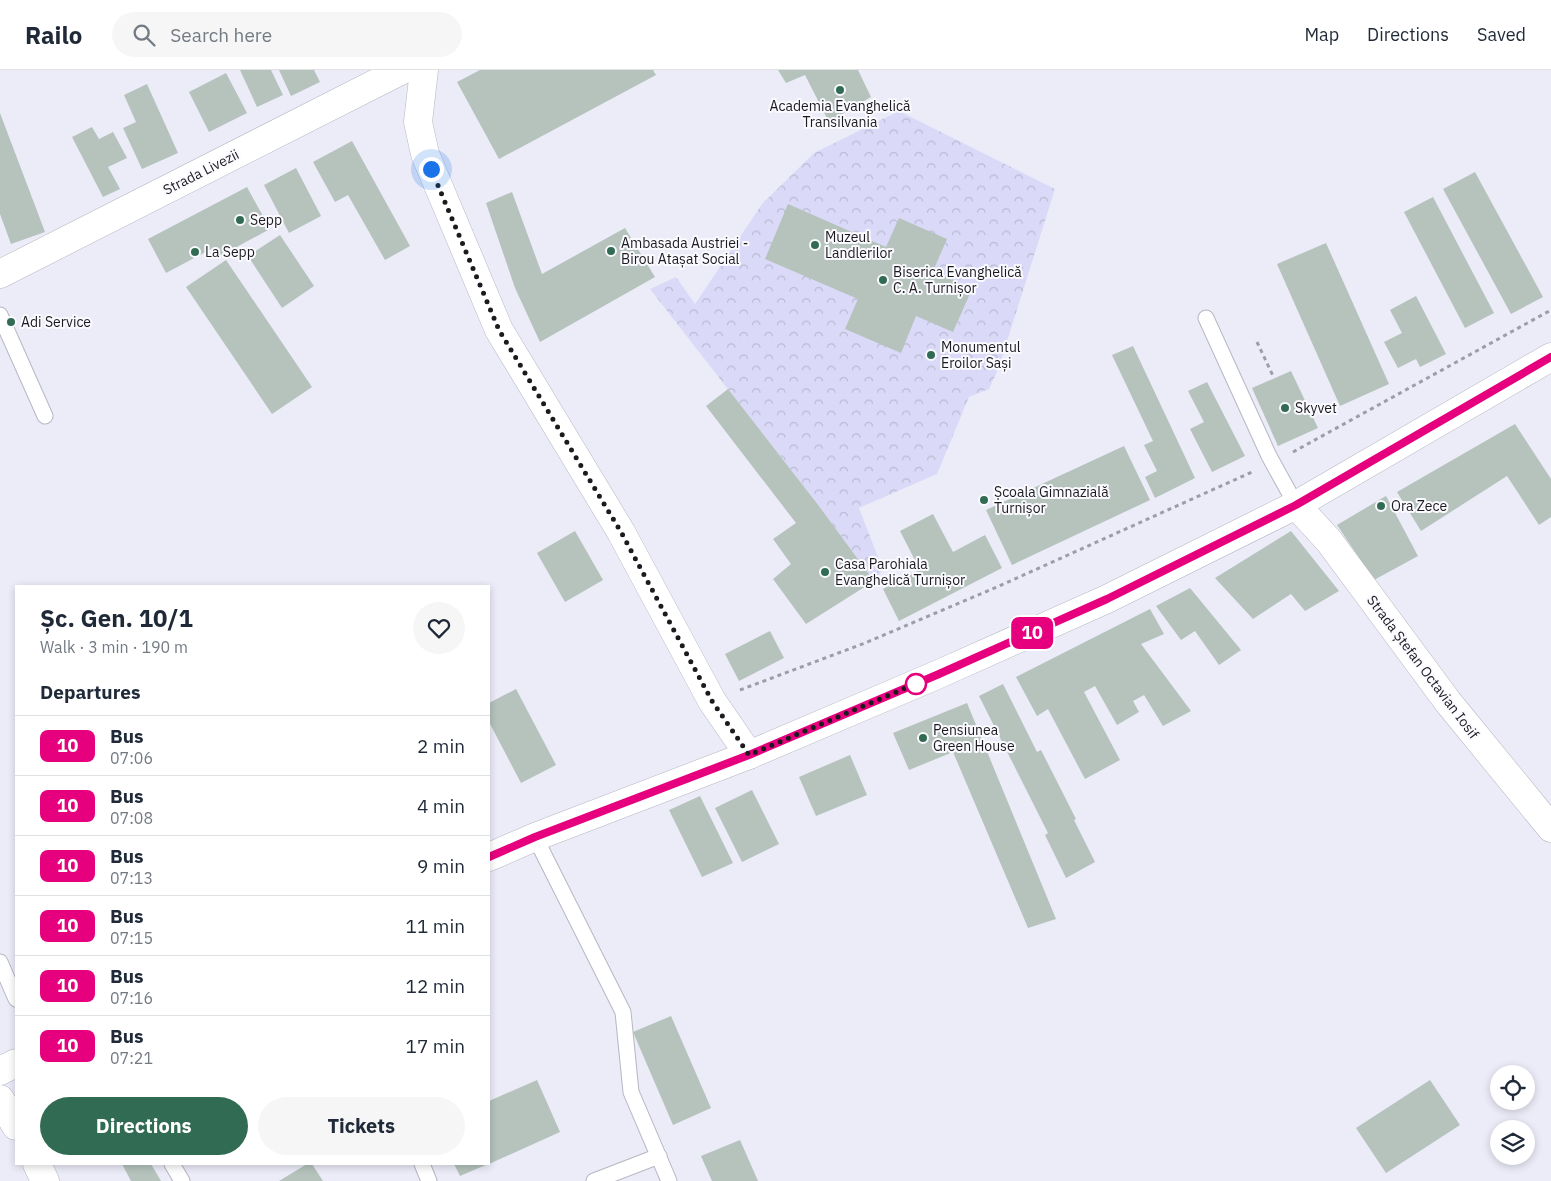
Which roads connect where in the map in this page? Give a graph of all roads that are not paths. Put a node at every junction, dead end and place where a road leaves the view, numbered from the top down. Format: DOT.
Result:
graph roads {
  1 [pos="402,70"];
  2 [pos="424,70"];
  3 [pos="0,274"];
  4 [pos="0,315"];
  5 [pos="1206,318"];
  6 [pos="1551,357"];
  7 [pos="45,416"];
  8 [pos="1296,505"];
  9 [pos="749,755"];
  10 [pos="1551,828"];
  11 [pos="535,837"];
  12 [pos="490,857"];
  13 [pos="0,962"];
  14 [pos="15,997"];
  15 [pos="15,1064"];
  16 [pos="0,1071"];
  17 [pos="0,1100"];
  18 [pos="15,1124"];
  19 [pos="658,1156"];
  20 [pos="37,1165"];
  21 [pos="173,1165"];
  22 [pos="422,1165"];
  23 [pos="45,1181"];
  24 [pos="182,1181"];
  25 [pos="429,1181"];
  26 [pos="594,1181"];
  27 [pos="669,1181"];
  1 -- 3 [label="street, Strada Livezii"];
  2 -- 9 [label="street"];
  4 -- 7 [label="lane"];
  5 -- 8 [label="lane"];
  6 -- 8 [label="street"];
  8 -- 9 [label="street"];
  8 -- 10 [label="street, Strada Ștefan Octavian Iosif"];
  9 -- 11 [label="street"];
  11 -- 12 [label="street"];
  11 -- 19 [label="lane"];
  13 -- 14 [label="lane"];
  15 -- 16 [label="street"];
  17 -- 18 [label="street"];
  19 -- 26 [label="lane"];
  19 -- 27 [label="lane"];
  20 -- 23 [label="street"];
  21 -- 24 [label="lane"];
  22 -- 25 [label="lane"];
}
